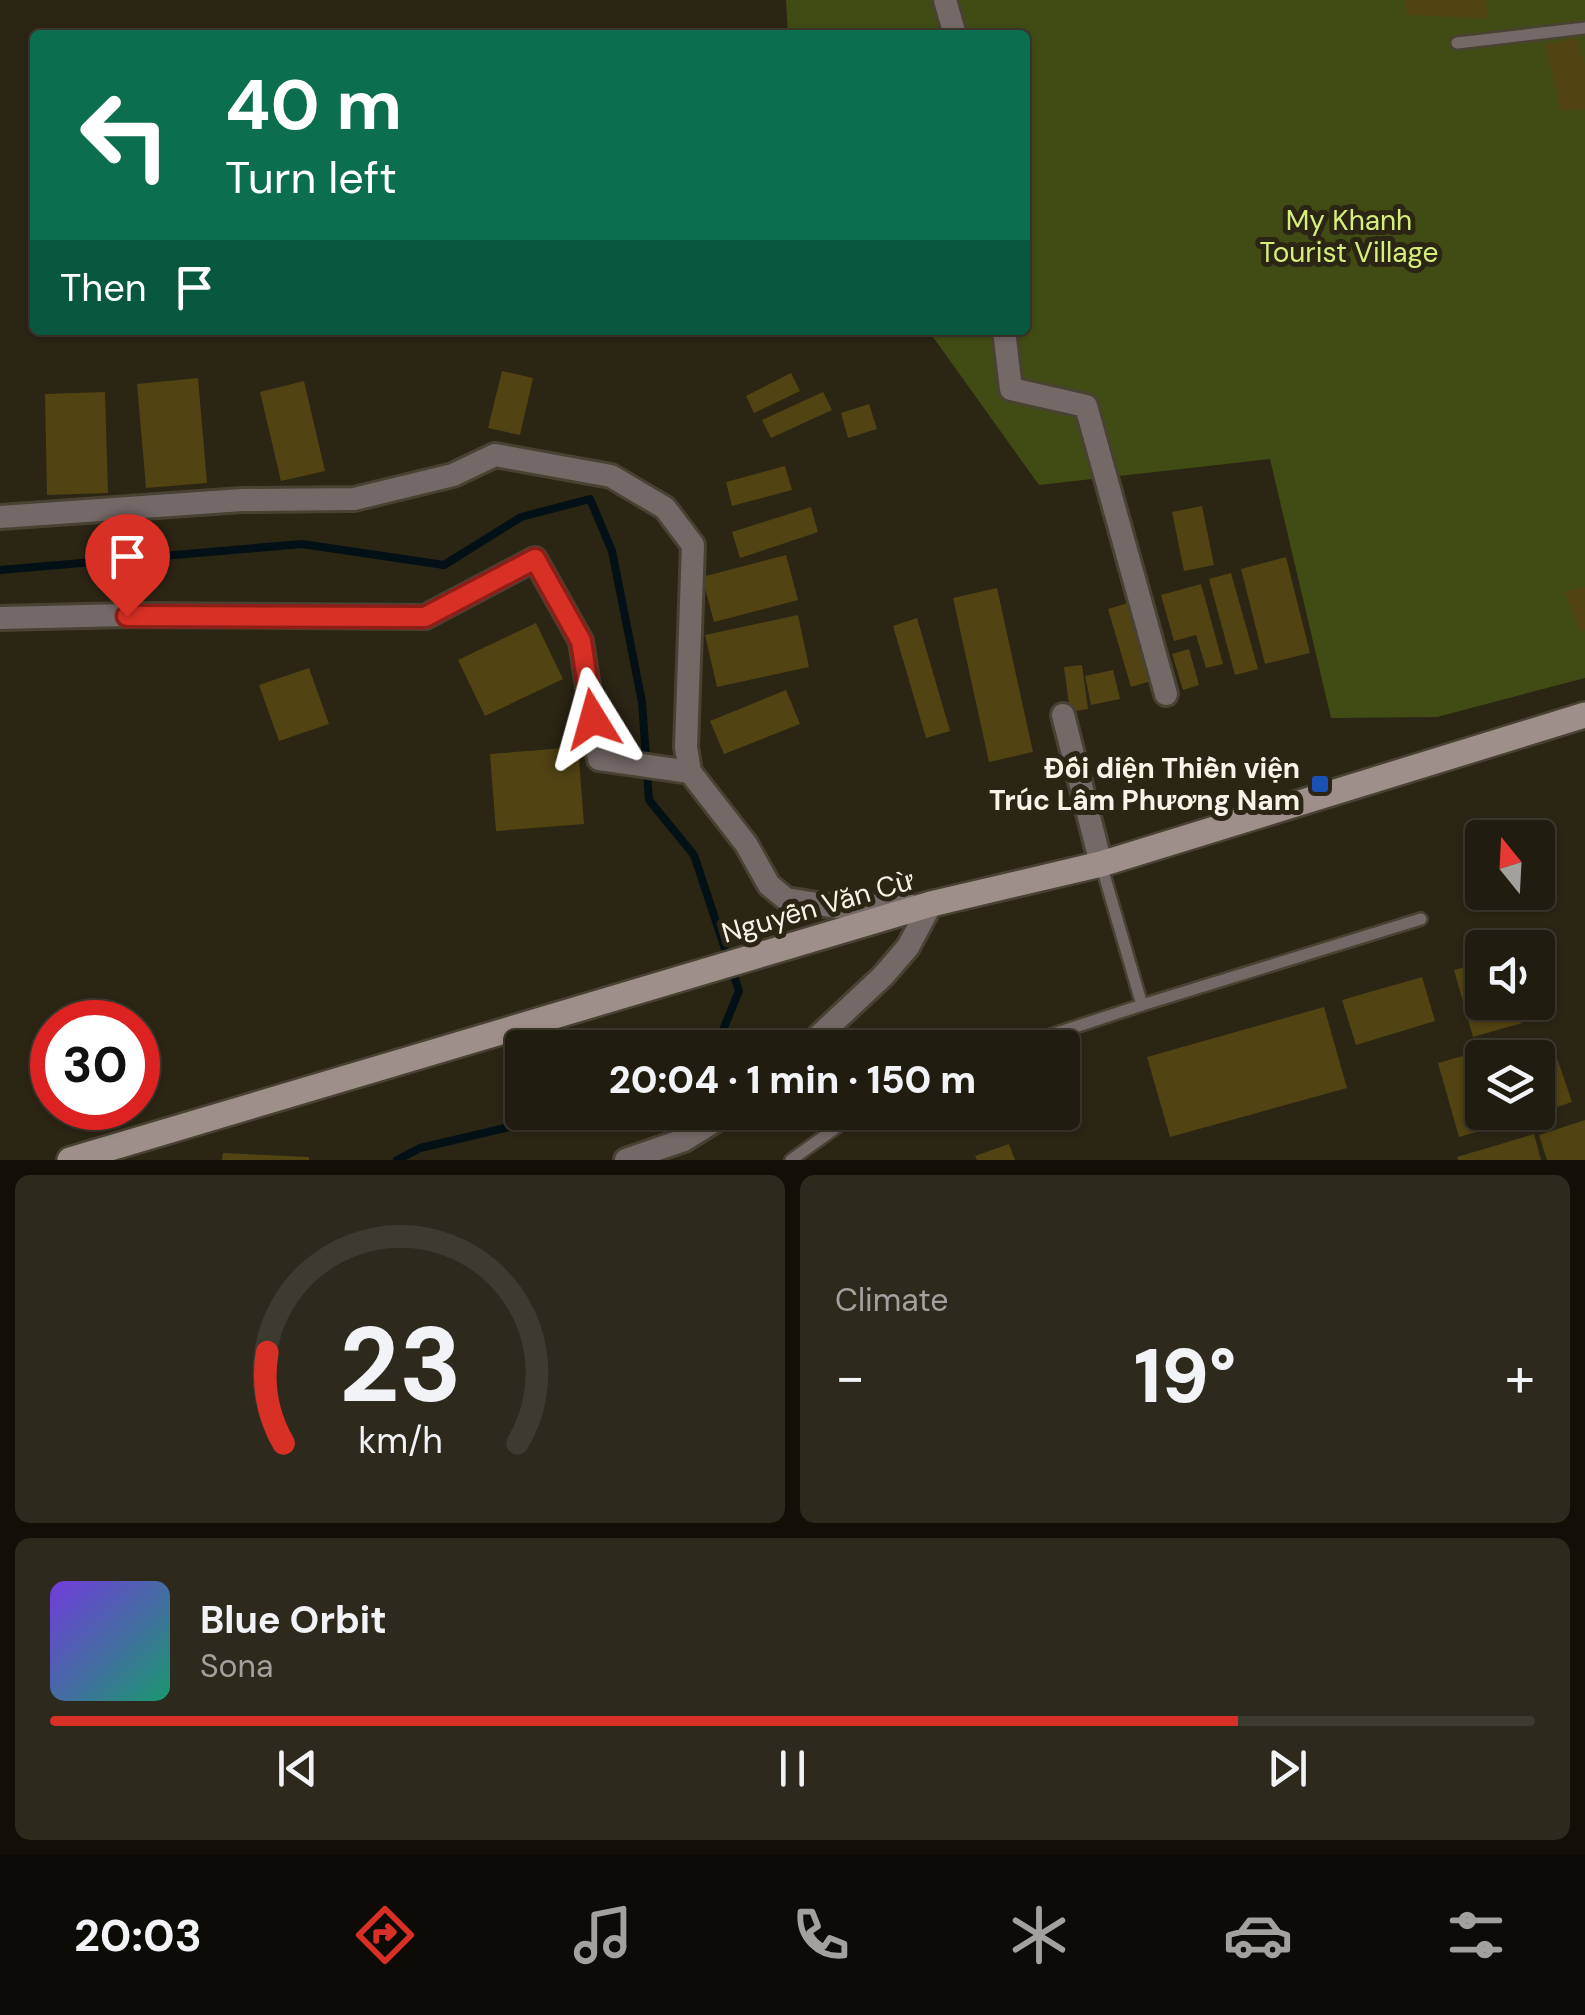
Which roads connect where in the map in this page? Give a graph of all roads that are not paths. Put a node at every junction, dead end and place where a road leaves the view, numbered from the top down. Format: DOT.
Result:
graph roads {
  1 [pos="944,0"];
  2 [pos="1585,28"];
  3 [pos="953,30"];
  4 [pos="1457,43"];
  5 [pos="1005,335"];
  6 [pos="0,517"];
  7 [pos="0,618"];
  8 [pos="1166,694"];
  9 [pos="1062,715"];
  10 [pos="1585,716"];
  11 [pos="690,772"];
  12 [pos="1102,864"];
  13 [pos="931,904"];
  14 [pos="1422,919"];
  15 [pos="1142,1005"];
  16 [pos="826,1030"];
  17 [pos="1066,1030"];
  18 [pos="700,1130"];
  19 [pos="833,1130"];
  20 [pos="70,1160"];
  21 [pos="626,1160"];
  22 [pos="791,1160"];
  1 -- 3 [label="street"];
  2 -- 4 [label="lane"];
  5 -- 8 [label="street"];
  6 -- 11 [label="street"];
  7 -- 11 [label="street"];
  9 -- 12 [label="street"];
  10 -- 12 [label="main road, Nguyễn Văn Cừ"];
  11 -- 13 [label="street"];
  12 -- 13 [label="main road, Nguyễn Văn Cừ"];
  12 -- 15 [label="lane"];
  13 -- 16 [label="street"];
  13 -- 20 [label="main road, Nguyễn Văn Cừ"];
  14 -- 15 [label="lane"];
  15 -- 17 [label="lane"];
  18 -- 21 [label="street"];
  19 -- 22 [label="lane"];
}
